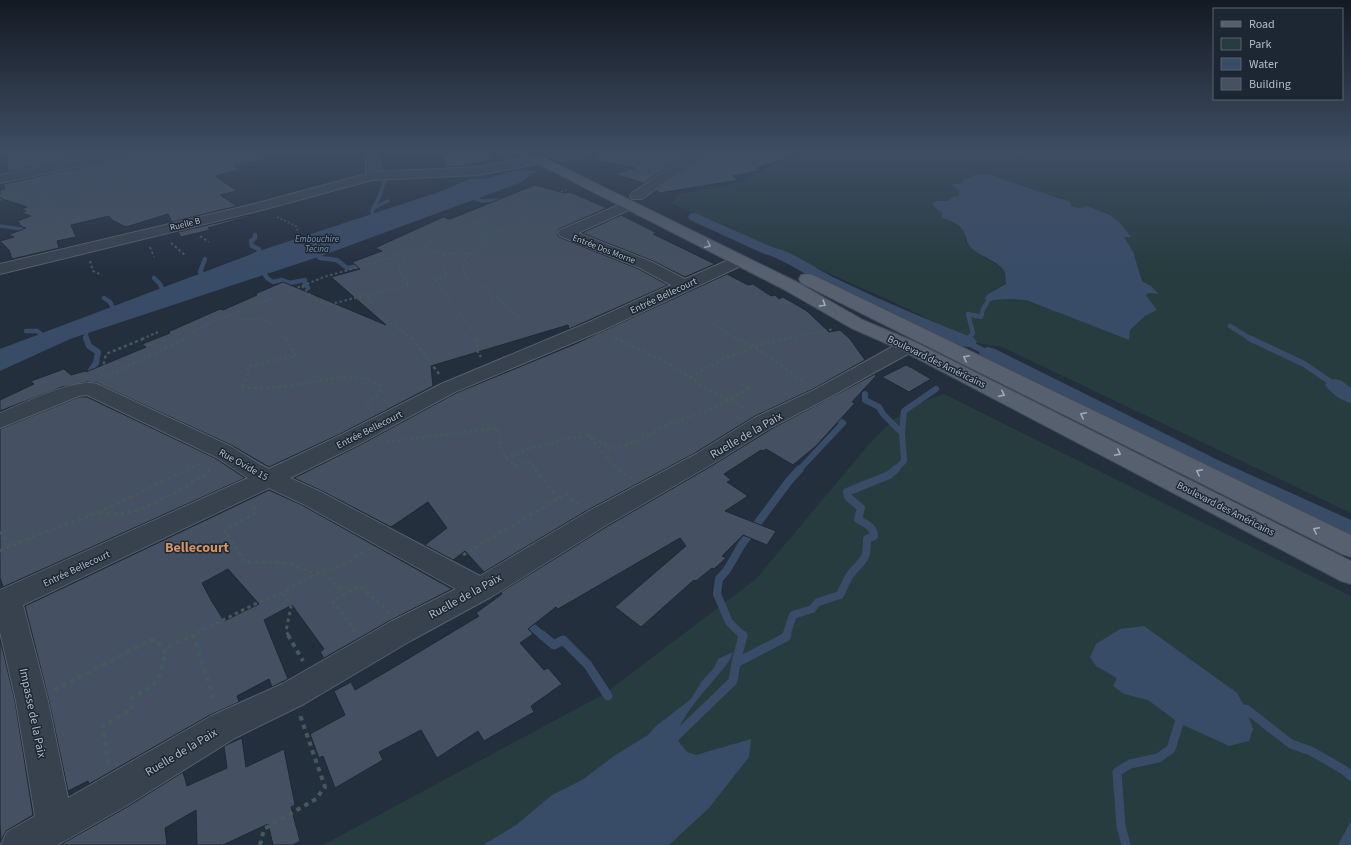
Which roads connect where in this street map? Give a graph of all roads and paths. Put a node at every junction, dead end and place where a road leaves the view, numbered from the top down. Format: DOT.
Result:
graph roads {
  1 [pos="21,191"];
  2 [pos="40,191"];
  3 [pos="77,191"];
  4 [pos="315,191"];
  5 [pos="582,191"];
  6 [pos="586,191"];
  7 [pos="604,191"];
  8 [pos="618,191"];
  9 [pos="646,191"];
  10 [pos="17,192"];
  11 [pos="70,193"];
  12 [pos="0,196"];
  13 [pos="44,198"];
  14 [pos="0,200"];
  15 [pos="633,201"];
  16 [pos="257,207"];
  17 [pos="467,226"];
  18 [pos="299,236"];
  19 [pos="423,247"];
  20 [pos="86,248"];
  21 [pos="471,253"];
  22 [pos="403,254"];
  23 [pos="443,254"];
  24 [pos="739,260"];
  25 [pos="0,269"];
  26 [pos="683,285"];
  27 [pos="302,286"];
  28 [pos="367,295"];
  29 [pos="230,315"];
  30 [pos="708,320"];
  31 [pos="857,324"];
  32 [pos="594,327"];
  33 [pos="158,332"];
  34 [pos="561,340"];
  35 [pos="753,346"];
  36 [pos="908,346"];
  37 [pos="493,369"];
  38 [pos="690,378"];
  39 [pos="740,382"];
  40 [pos="96,383"];
  41 [pos="448,388"];
  42 [pos="821,394"];
  43 [pos="730,400"];
  44 [pos="0,421"];
  45 [pos="764,422"];
  46 [pos="588,435"];
  47 [pos="349,440"];
  48 [pos="228,454"];
  49 [pos="505,458"];
  50 [pos="270,478"];
  51 [pos="645,490"];
  52 [pos="229,496"];
  53 [pos="558,499"];
  54 [pos="100,512"];
  55 [pos="596,519"];
  56 [pos="0,533"];
  57 [pos="388,538"];
  58 [pos="10,546"];
  59 [pos="1351,547"];
  60 [pos="0,551"];
  61 [pos="443,569"];
  62 [pos="1351,572"];
  63 [pos="316,574"];
  64 [pos="481,589"];
  65 [pos="283,593"];
  66 [pos="344,594"];
  67 [pos="4,602"];
  68 [pos="401,631"];
  69 [pos="192,636"];
  70 [pos="164,649"];
  71 [pos="369,651"];
  72 [pos="305,688"];
  73 [pos="32,701"];
  74 [pos="223,727"];
  75 [pos="113,793"];
  76 [pos="55,826"];
  77 [pos="20,845"];
  78 [pos="260,845"];
  1 -- 10 [label="path"];
  2 -- 13 [label="path"];
  3 -- 11 [label="path"];
  4 -- 16 [label="street, Ruelle B"];
  5 -- 17 [label="path"];
  6 -- 17 [label="path"];
  7 -- 15 [label="main road, Boulevard des Américains"];
  8 -- 15 [label="main road, Boulevard des Américains"];
  9 -- 15 [label="street"];
  10 -- 12 [label="path"];
  10 -- 14 [label="path"];
  11 -- 13 [label="path"];
  13 -- 20 [label="path"];
  15 -- 24 [label="main road, Boulevard des Américains, one-way"];
  15 -- 26 [label="street, Entrée Dos Morne"];
  59 -- 15 [label="main road, Boulevard des Américains, one-way"];
  16 -- 18 [label="path"];
  16 -- 20 [label="street, Ruelle B"];
  17 -- 19 [label="path"];
  17 -- 21 [label="path"];
  19 -- 22 [label="path"];
  19 -- 23 [label="path"];
  20 -- 25 [label="street, Ruelle B"];
  21 -- 23 [label="path"];
  21 -- 34 [label="path"];
  22 -- 27 [label="path"];
  22 -- 28 [label="path"];
  23 -- 37 [label="path"];
  24 -- 26 [label="street, Entrée Bellecourt"];
  24 -- 31 [label="main road, Boulevard des Américains, one-way"];
  26 -- 32 [label="street, Entrée Bellecourt"];
  27 -- 28 [label="path"];
  27 -- 29 [label="path"];
  28 -- 41 [label="path"];
  29 -- 40 [label="path"];
  29 -- 47 [label="path"];
  30 -- 35 [label="path"];
  31 -- 35 [label="path"];
  31 -- 36 [label="main road, Boulevard des Américains"];
  32 -- 34 [label="street, Entrée Bellecourt"];
  32 -- 38 [label="path"];
  33 -- 40 [label="path"];
  34 -- 37 [label="street, Entrée Bellecourt"];
  35 -- 38 [label="path"];
  35 -- 42 [label="path"];
  36 -- 42 [label="street, Ruelle de la Paix"];
  36 -- 62 [label="main road, Boulevard des Américains, one-way"];
  37 -- 41 [label="street, Entrée Bellecourt"];
  38 -- 43 [label="path"];
  39 -- 43 [label="path"];
  40 -- 44 [label="street"];
  40 -- 48 [label="street, Rue Ovide 15"];
  41 -- 47 [label="street, Entrée Bellecourt"];
  42 -- 45 [label="street, Ruelle de la Paix"];
  43 -- 45 [label="path"];
  43 -- 46 [label="path"];
  45 -- 51 [label="street, Ruelle de la Paix"];
  46 -- 49 [label="path"];
  46 -- 51 [label="path"];
  47 -- 49 [label="path"];
  47 -- 50 [label="street, Entrée Bellecourt"];
  48 -- 50 [label="street, Rue Ovide 15"];
  48 -- 54 [label="path"];
  48 -- 54 [label="path"];
  49 -- 53 [label="path"];
  50 -- 52 [label="street, Entrée Bellecourt"];
  50 -- 57 [label="street, Rue Ovide 15"];
  51 -- 55 [label="street, Ruelle de la Paix"];
  52 -- 63 [label="path"];
  52 -- 67 [label="street, Entrée Bellecourt"];
  53 -- 55 [label="path"];
  53 -- 61 [label="path"];
  54 -- 58 [label="path"];
  55 -- 64 [label="street, Ruelle de la Paix"];
  56 -- 58 [label="path"];
  57 -- 61 [label="street, Rue Ovide 15"];
  57 -- 63 [label="path"];
  58 -- 60 [label="path"];
  61 -- 64 [label="street, Rue Ovide 15"];
  63 -- 65 [label="path"];
  63 -- 66 [label="path"];
  64 -- 68 [label="street, Ruelle de la Paix"];
  65 -- 69 [label="path"];
  65 -- 72 [label="path"];
  66 -- 68 [label="path"];
  66 -- 71 [label="path"];
  67 -- 73 [label="street, Impasse de la Paix"];
  68 -- 71 [label="street, Ruelle de la Paix"];
  69 -- 70 [label="path"];
  69 -- 74 [label="path"];
  70 -- 73 [label="path"];
  70 -- 75 [label="path"];
  71 -- 72 [label="street, Ruelle de la Paix"];
  72 -- 74 [label="street, Ruelle de la Paix"];
  72 -- 78 [label="path"];
  73 -- 76 [label="street, Impasse de la Paix"];
  74 -- 75 [label="street, Ruelle de la Paix"];
  75 -- 76 [label="street, Ruelle de la Paix"];
  76 -- 77 [label="street, Ruelle de la Paix"];
}
